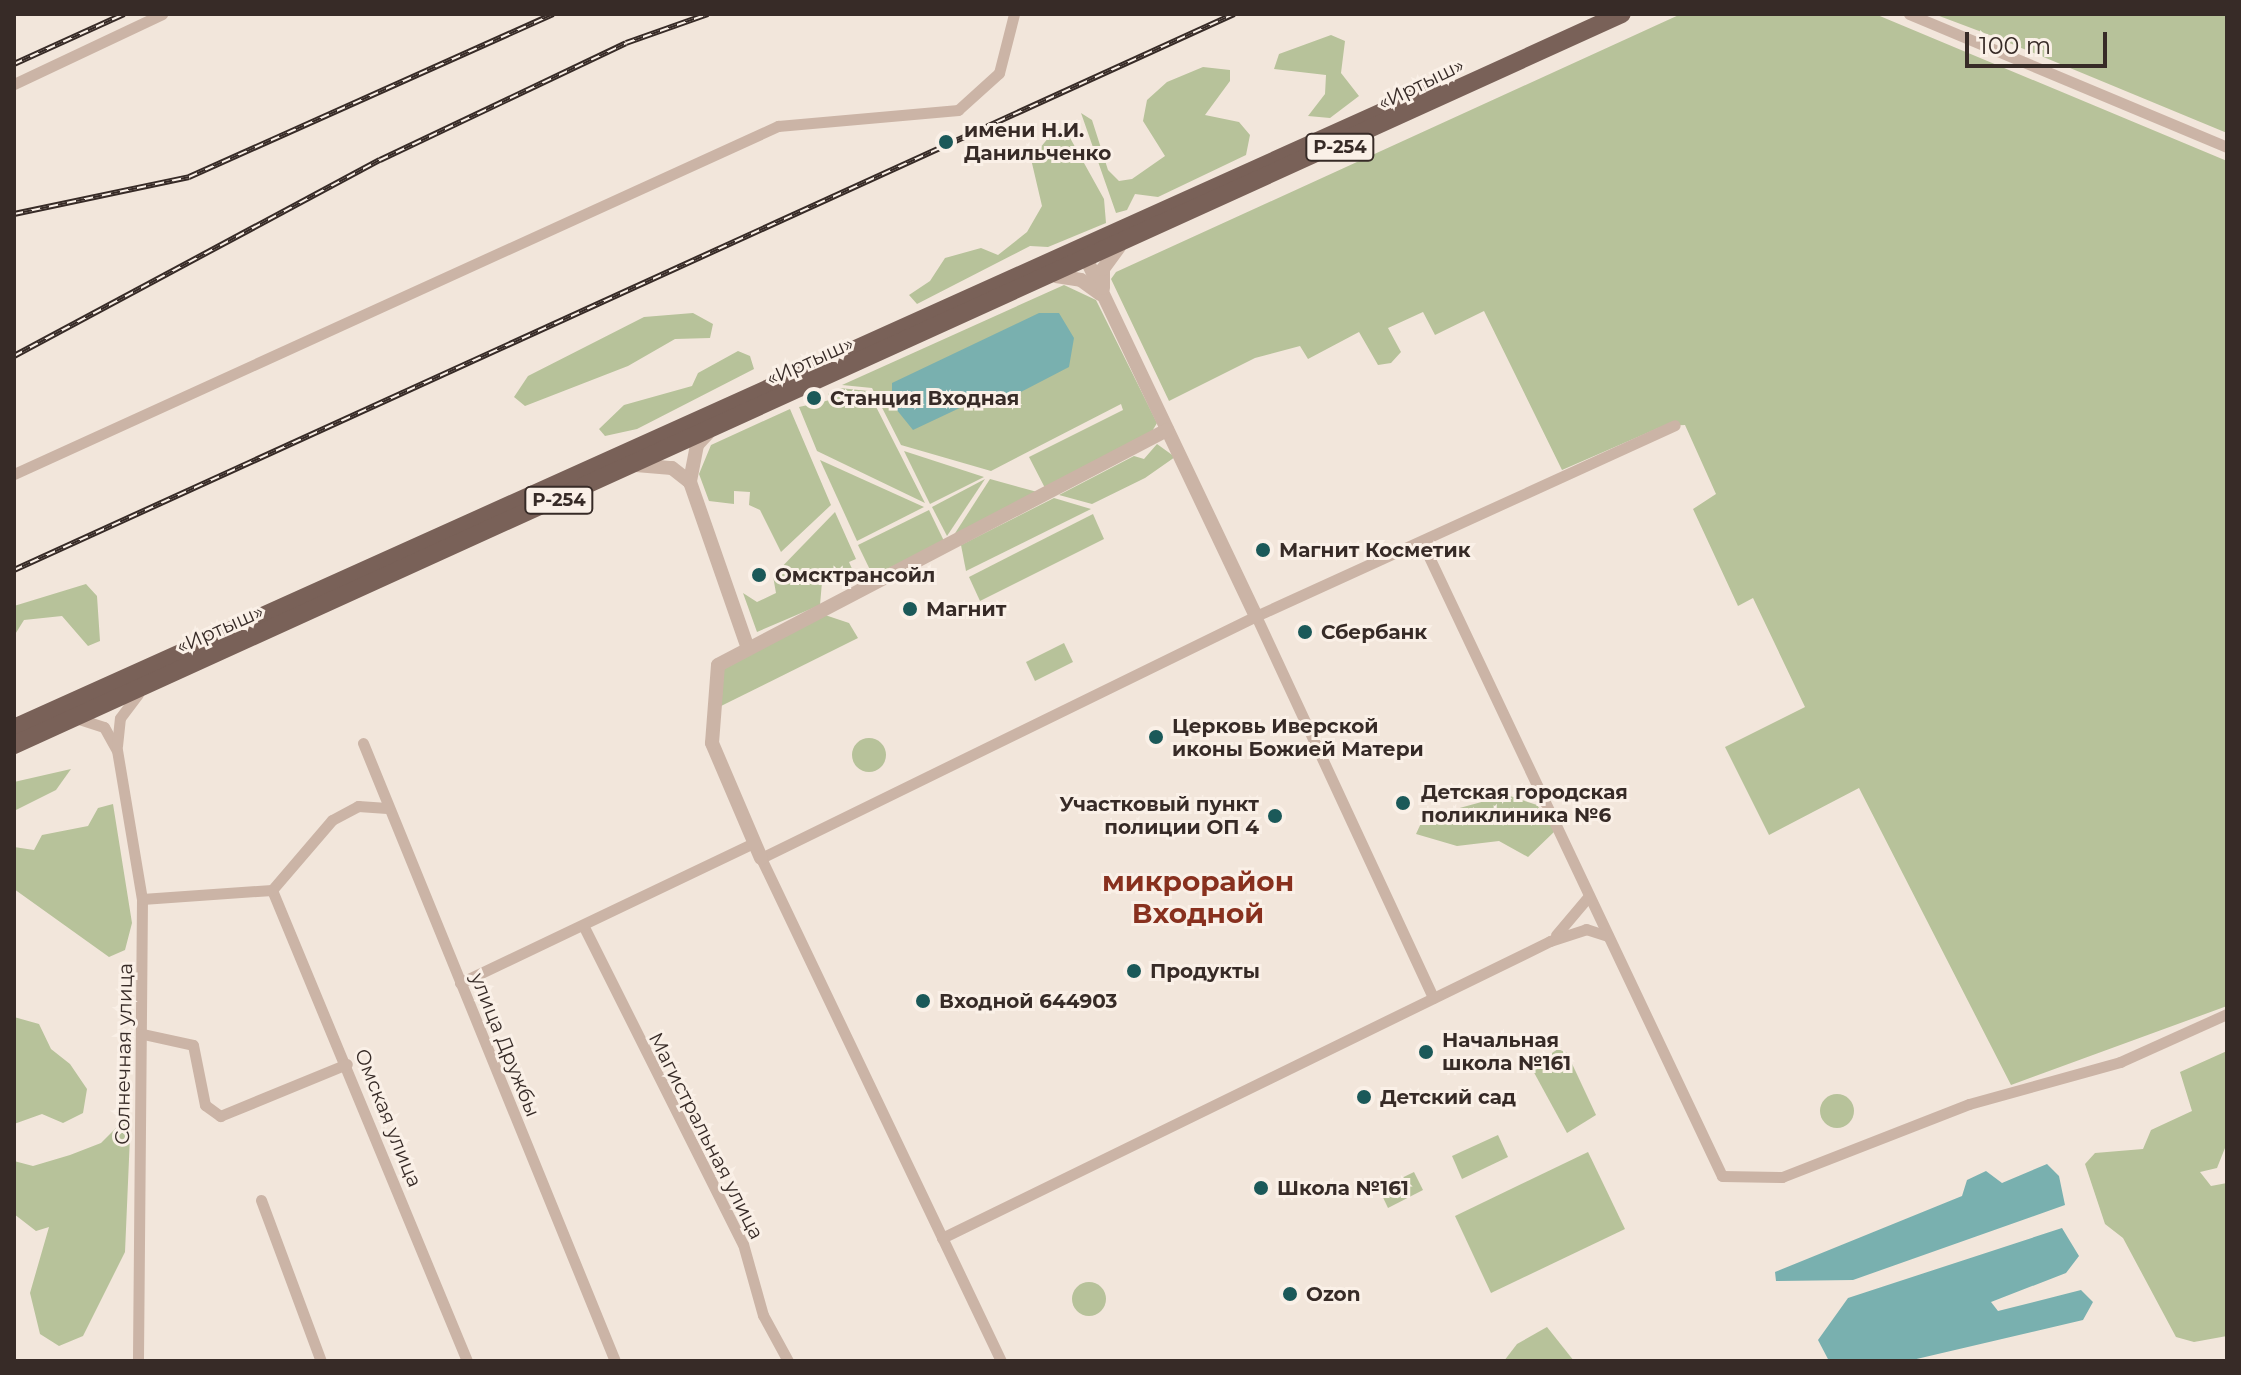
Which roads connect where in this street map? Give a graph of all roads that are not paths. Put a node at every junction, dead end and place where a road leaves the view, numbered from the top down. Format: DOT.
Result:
graph roads {
  1 [pos="162,14"];
  2 [pos="1014,14"];
  3 [pos="1596,14"];
  4 [pos="1622,14"];
  5 [pos="1909,14"];
  6 [pos="14,84"];
  7 [pos="2227,147"];
  8 [pos="1119,247"];
  9 [pos="1085,256"];
  10 [pos="1056,276"];
  11 [pos="1105,300"];
  12 [pos="1675,425"];
  13 [pos="711,430"];
  14 [pos="1167,430"];
  15 [pos="635,465"];
  16 [pos="14,474"];
  17 [pos="690,482"];
  18 [pos="1422,542"];
  19 [pos="1256,616"];
  20 [pos="747,646"];
  21 [pos="144,687"];
  22 [pos="62,723"];
  23 [pos="14,728"];
  24 [pos="363,743"];
  25 [pos="14,745"];
  26 [pos="117,750"];
  27 [pos="387,808"];
  28 [pos="754,843"];
  29 [pos="761,858"];
  30 [pos="272,890"];
  31 [pos="1589,896"];
  32 [pos="142,899"];
  33 [pos="585,929"];
  34 [pos="1608,936"];
  35 [pos="1550,941"];
  36 [pos="460,983"];
  37 [pos="1433,998"];
  38 [pos="2227,1014"];
  39 [pos="143,1034"];
  40 [pos="347,1064"];
  41 [pos="261,1200"];
  42 [pos="942,1238"];
  43 [pos="138,1361"];
  44 [pos="321,1361"];
  45 [pos="467,1361"];
  46 [pos="615,1361"];
  47 [pos="788,1361"];
  48 [pos="1001,1361"];
  1 -- 6 [label="street"];
  2 -- 16 [label="street"];
  3 -- 9 [label="main road, «Иртыш» / Р-254"];
  4 -- 8 [label="main road, «Иртыш» / Р-254"];
  5 -- 7 [label="street"];
  8 -- 9 [label="main road, «Иртыш» / Р-254"];
  8 -- 11 [label="street"];
  9 -- 10 [label="main road, «Иртыш» / Р-254"];
  9 -- 11 [label="street"];
  9 -- 23 [label="main road, «Иртыш» / Р-254"];
  10 -- 11 [label="street"];
  10 -- 13 [label="main road, «Иртыш» / Р-254"];
  11 -- 14 [label="street"];
  12 -- 18 [label="street"];
  13 -- 15 [label="main road, «Иртыш» / Р-254"];
  13 -- 17 [label="street"];
  14 -- 19 [label="street"];
  14 -- 20 [label="street"];
  15 -- 17 [label="street"];
  15 -- 21 [label="main road, «Иртыш» / Р-254"];
  17 -- 20 [label="street"];
  18 -- 19 [label="street"];
  18 -- 31 [label="street"];
  19 -- 29 [label="street"];
  19 -- 37 [label="street"];
  20 -- 28 [label="street"];
  21 -- 22 [label="main road, «Иртыш» / Р-254"];
  21 -- 26 [label="street"];
  22 -- 25 [label="main road, «Иртыш» / Р-254"];
  22 -- 26 [label="street"];
  24 -- 27 [label="street, улица Дружбы"];
  26 -- 32 [label="street, Солнечная улица"];
  27 -- 30 [label="street"];
  27 -- 36 [label="street, улица Дружбы"];
  28 -- 29 [label="street"];
  28 -- 33 [label="street"];
  29 -- 42 [label="street"];
  30 -- 32 [label="street"];
  30 -- 40 [label="street, Омская улица"];
  31 -- 34 [label="street"];
  31 -- 35 [label="street"];
  32 -- 39 [label="street, Солнечная улица"];
  33 -- 36 [label="street"];
  33 -- 47 [label="street, Магистральная улица"];
  34 -- 35 [label="street"];
  34 -- 38 [label="street"];
  35 -- 37 [label="street"];
  36 -- 46 [label="street, улица Дружбы"];
  37 -- 42 [label="street"];
  39 -- 40 [label="street"];
  39 -- 43 [label="street, Солнечная улица"];
  40 -- 45 [label="street, Омская улица"];
  41 -- 44 [label="street"];
  42 -- 48 [label="street"];
}
